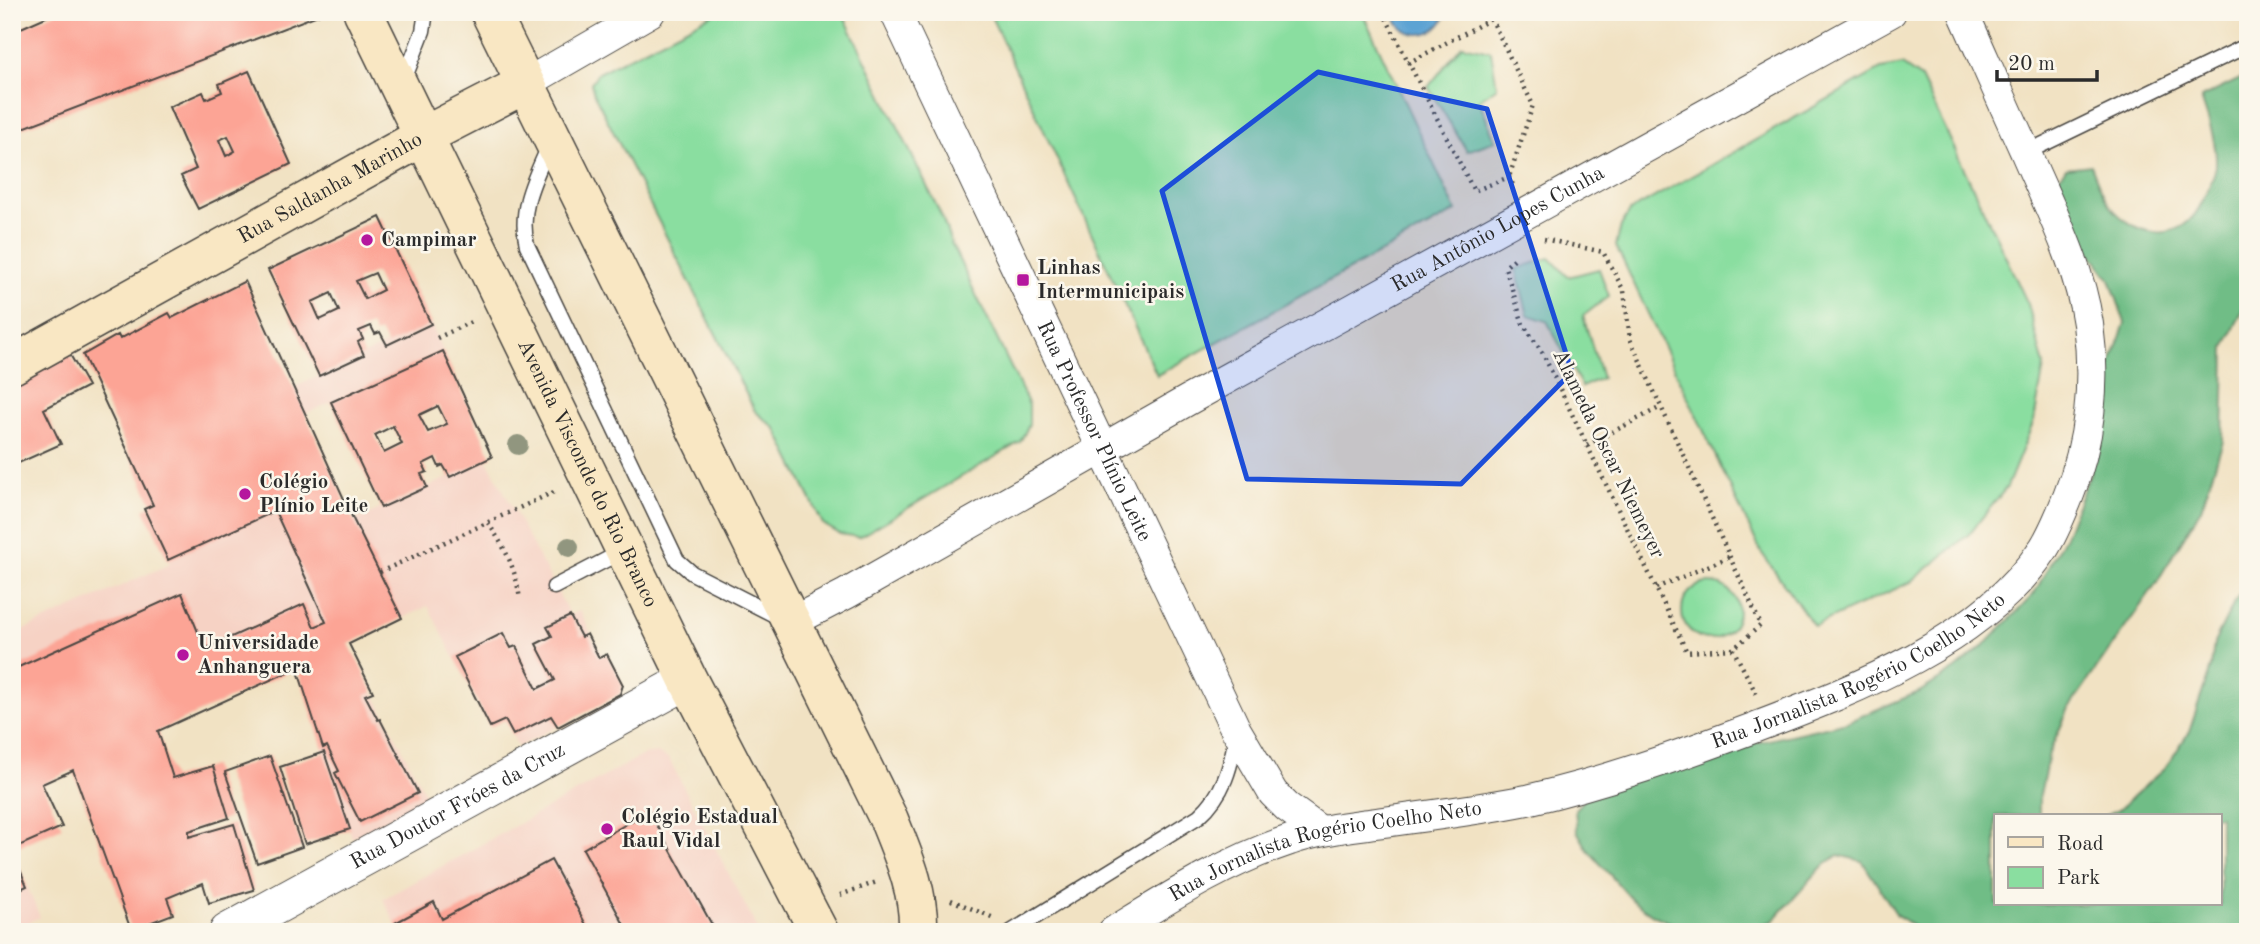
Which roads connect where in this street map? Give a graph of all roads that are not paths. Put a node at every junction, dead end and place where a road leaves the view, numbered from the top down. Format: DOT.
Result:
graph roads {
  1 [pos="363,12"];
  2 [pos="426,12"];
  3 [pos="490,12"];
  4 [pos="650,12"];
  5 [pos="895,12"];
  6 [pos="1891,12"];
  7 [pos="1963,12"];
  8 [pos="2248,45"];
  9 [pos="524,84"];
  10 [pos="400,89"];
  11 [pos="424,136"];
  12 [pos="552,139"];
  13 [pos="2025,153"];
  14 [pos="12,365"];
  15 [pos="1104,448"];
  16 [pos="625,550"];
  17 [pos="554,587"];
  18 [pos="790,623"];
  19 [pos="688,680"];
  20 [pos="1236,730"];
  21 [pos="1320,831"];
  22 [pos="1015,930"];
  23 [pos="228,932"];
  24 [pos="819,932"];
  25 [pos="918,932"];
  26 [pos="1113,932"];
  1 -- 10 [label="main road, Avenida Visconde do Rio Branco"];
  2 -- 10 [label="lane"];
  3 -- 9 [label="main road"];
  4 -- 9 [label="street, Rua Saldanha Marinho"];
  5 -- 15 [label="street, Rua Professor Plínio Leite"];
  6 -- 15 [label="street, Rua Antônio Lopes Cunha"];
  7 -- 13 [label="street, Rua Jornalista Rogério Coelho Neto"];
  8 -- 13 [label="lane"];
  9 -- 11 [label="main road, Rua Saldanha Marinho"];
  9 -- 12 [label="main road"];
  10 -- 11 [label="main road, Avenida Visconde do Rio Branco"];
  11 -- 14 [label="main road, Rua Saldanha Marinho"];
  11 -- 16 [label="main road, Avenida Visconde do Rio Branco"];
  12 -- 18 [label="main road"];
  12 -- 18 [label="lane"];
  13 -- 21 [label="street, Rua Jornalista Rogério Coelho Neto"];
  15 -- 18 [label="street, Rua Antônio Lopes Cunha"];
  15 -- 20 [label="street, Rua Professor Plínio Leite"];
  16 -- 17 [label="lane"];
  16 -- 19 [label="main road, Avenida Visconde do Rio Branco"];
  18 -- 25 [label="main road"];
  19 -- 23 [label="street, Rua Doutor Fróes da Cruz"];
  19 -- 24 [label="main road, Avenida Visconde do Rio Branco"];
  20 -- 21 [label="street, Rua Professor Plínio Leite"];
  20 -- 22 [label="lane"];
  21 -- 26 [label="street, Rua Jornalista Rogério Coelho Neto"];
}
